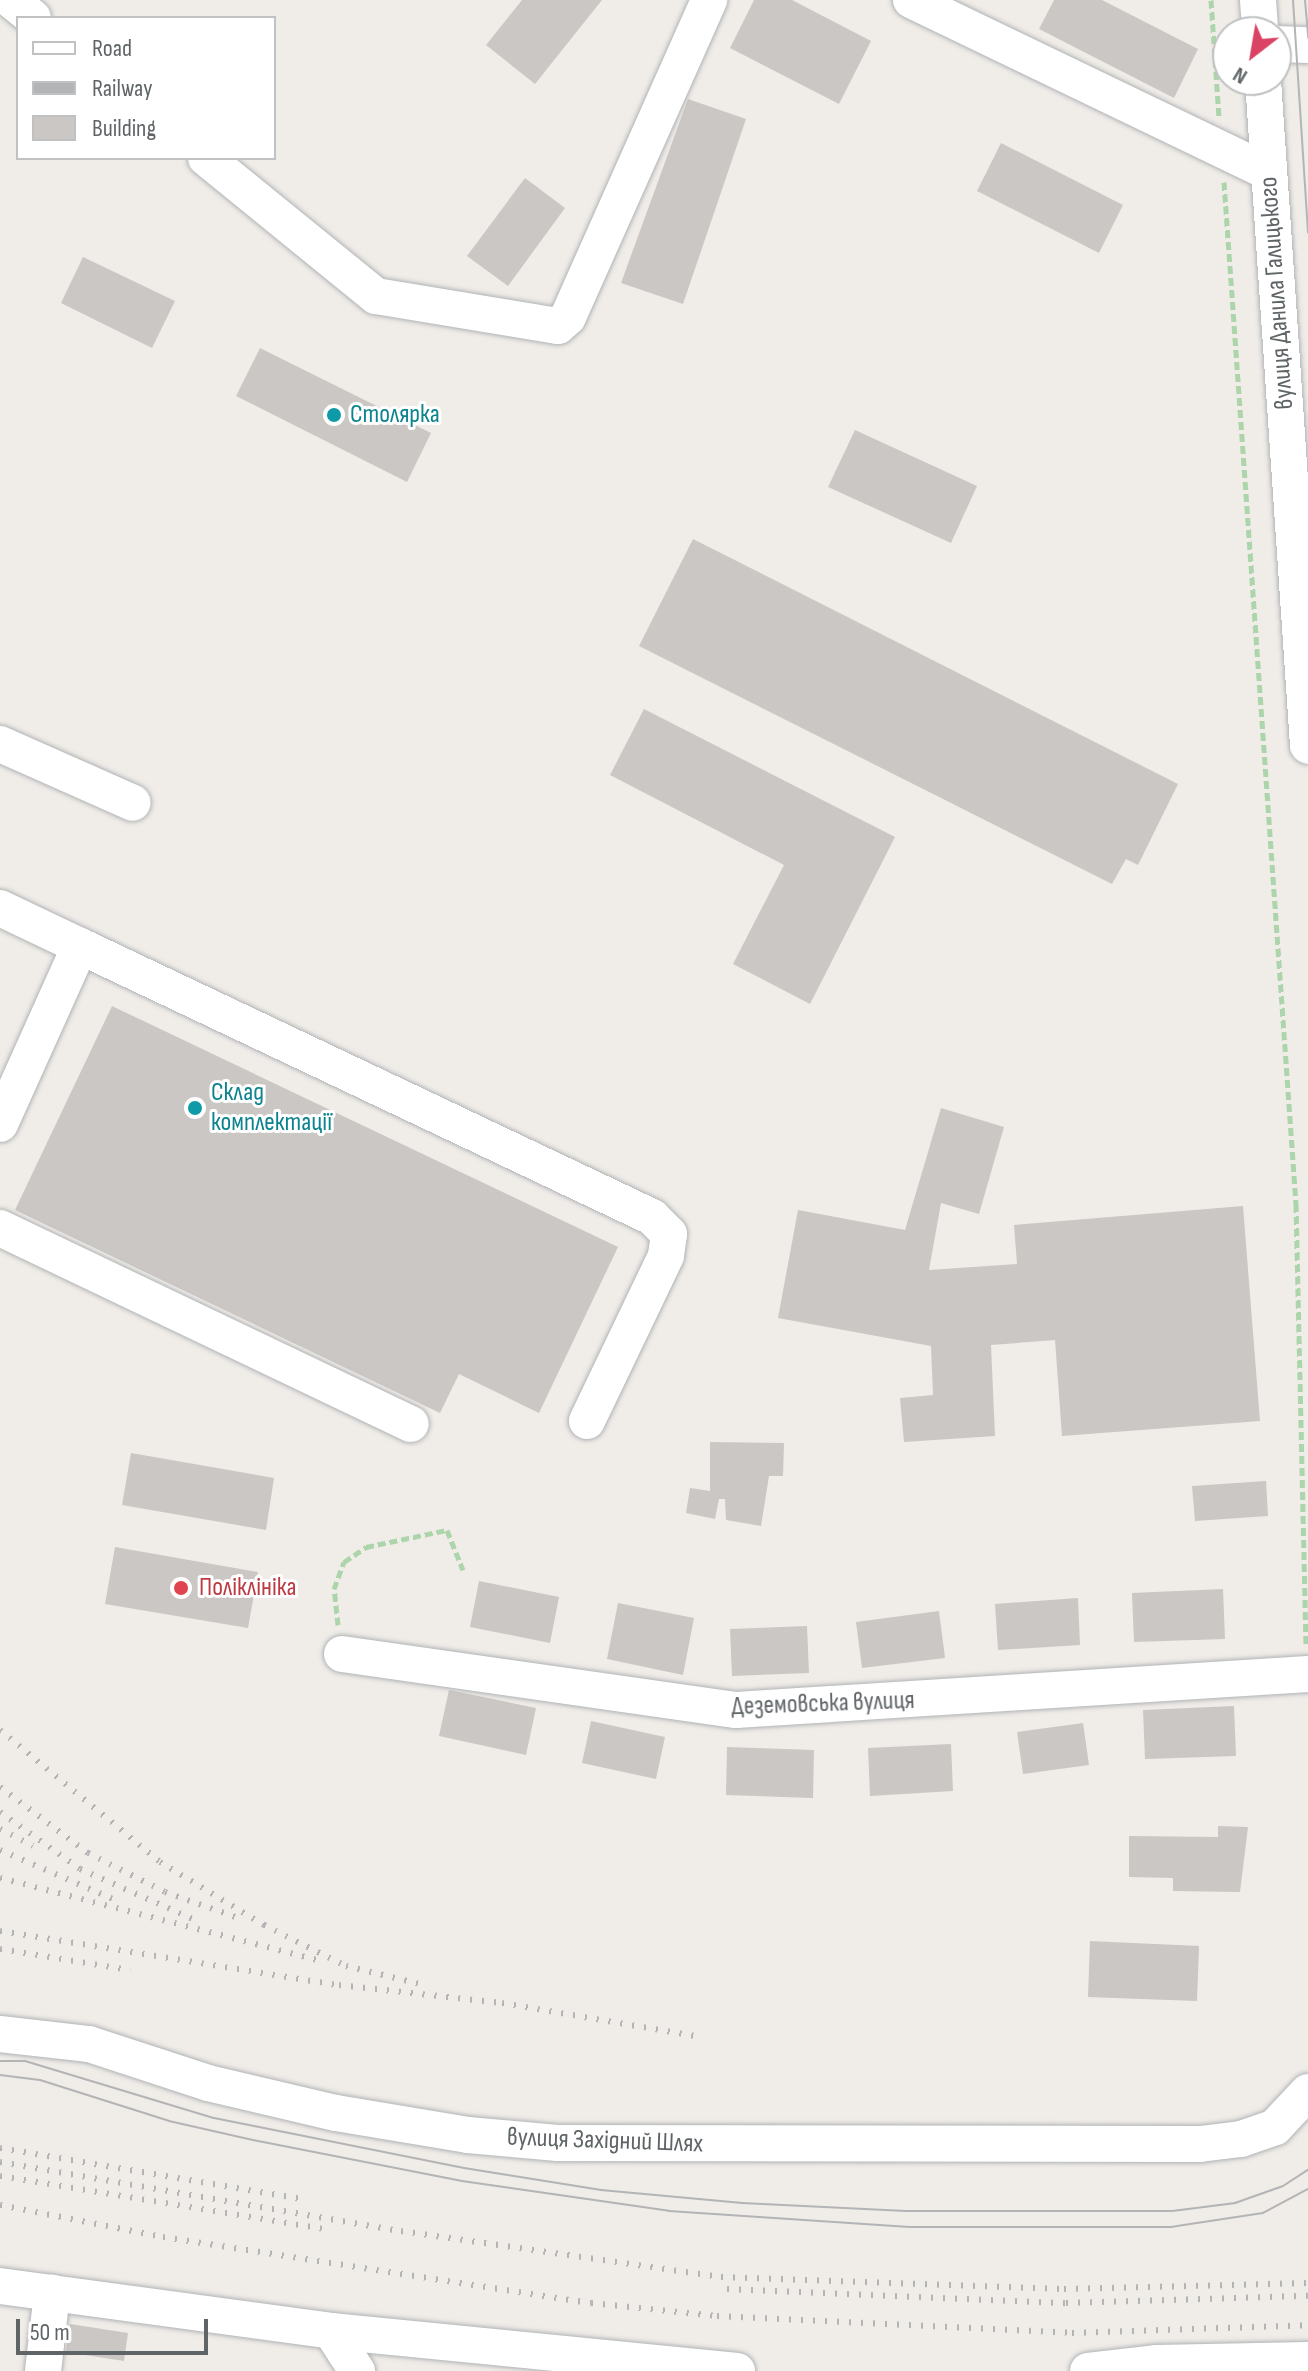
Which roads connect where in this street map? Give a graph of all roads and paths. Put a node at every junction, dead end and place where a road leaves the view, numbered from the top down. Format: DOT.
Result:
graph roads {
  1 [pos="11,0"];
  2 [pos="709,0"];
  3 [pos="911,0"];
  4 [pos="1211,0"];
  5 [pos="31,16"];
  6 [pos="1264,96"];
  7 [pos="1222,149"];
  8 [pos="208,160"];
  9 [pos="1268,172"];
  10 [pos="0,744"];
  11 [pos="1308,745"];
  12 [pos="133,803"];
  13 [pos="0,908"];
  14 [pos="80,946"];
  15 [pos="0,1124"];
  16 [pos="0,1228"];
  17 [pos="587,1421"];
  18 [pos="411,1424"];
  19 [pos="463,1570"];
  20 [pos="342,1654"];
  21 [pos="1307,1674"];
  22 [pos="0,2034"];
  23 [pos="1308,2092"];
  24 [pos="0,2286"];
  25 [pos="52,2293"];
  26 [pos="331,2331"];
  27 [pos="1308,2360"];
  28 [pos="43,2371"];
  29 [pos="357,2371"];
  30 [pos="737,2371"];
  31 [pos="1088,2371"];
  1 -- 5 [label="street"];
  2 -- 8 [label="street"];
  3 -- 7 [label="street"];
  4 -- 7 [label="path"];
  6 -- 9 [label="street, вулиця Данила Галицького"];
  7 -- 9 [label="street"];
  7 -- 21 [label="path"];
  9 -- 11 [label="street, вулиця Данила Галицького"];
  10 -- 12 [label="street"];
  13 -- 14 [label="street"];
  14 -- 15 [label="street"];
  14 -- 17 [label="street"];
  16 -- 18 [label="street"];
  19 -- 20 [label="path"];
  20 -- 21 [label="street, Деземовська вулиця"];
  22 -- 23 [label="street, вулиця Західний Шлях"];
  24 -- 25 [label="street"];
  25 -- 26 [label="street"];
  25 -- 28 [label="street"];
  26 -- 29 [label="street"];
  26 -- 30 [label="street"];
  27 -- 31 [label="street"];
}
